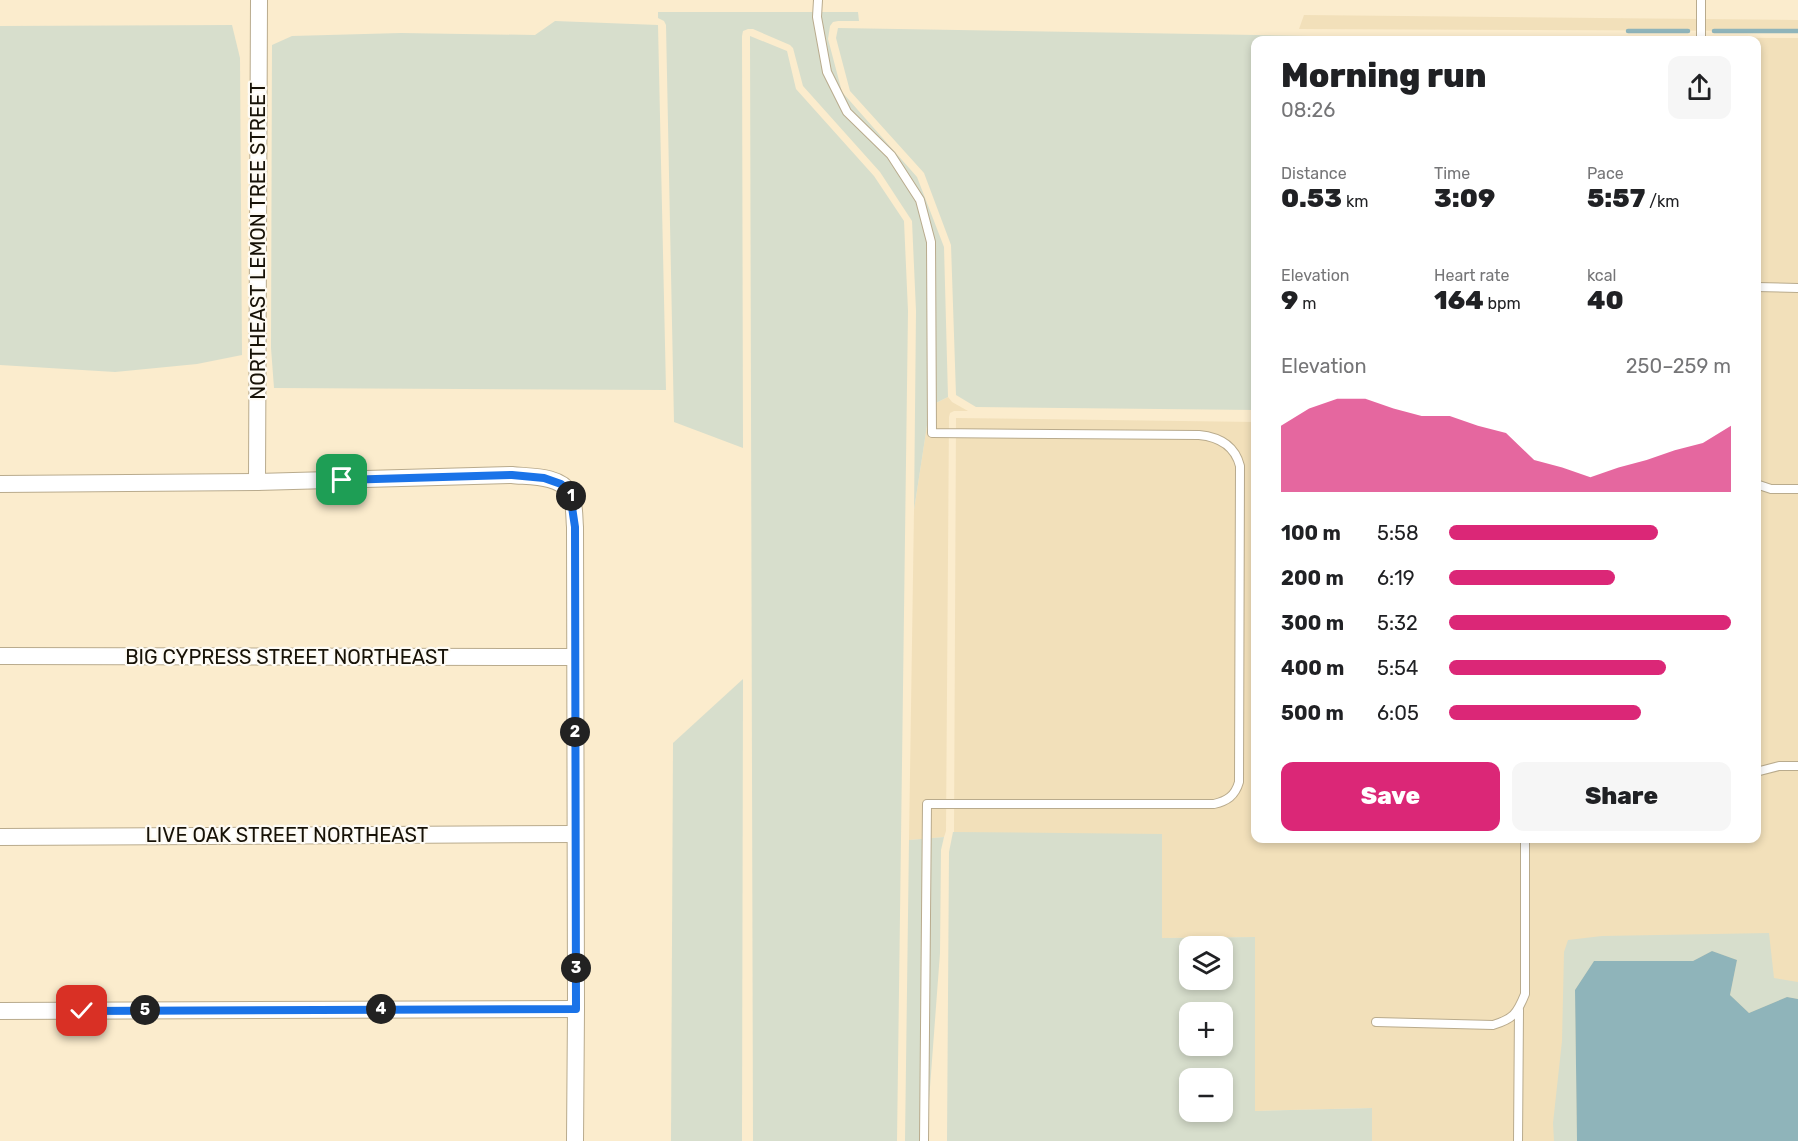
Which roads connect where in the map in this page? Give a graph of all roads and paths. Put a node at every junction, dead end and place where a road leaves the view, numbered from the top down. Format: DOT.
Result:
graph roads {
  1 [pos="259,0"];
  2 [pos="818,0"];
  3 [pos="1701,0"];
  4 [pos="1701,36"];
  5 [pos="1761,287"];
  6 [pos="1798,288"];
  7 [pos="257,482"];
  8 [pos="0,484"];
  9 [pos="1761,486"];
  10 [pos="1798,489"];
  11 [pos="0,656"];
  12 [pos="574,657"];
  13 [pos="1798,766"];
  14 [pos="1761,771"];
  15 [pos="575,834"];
  16 [pos="0,837"];
  17 [pos="1525,843"];
  18 [pos="576,1009"];
  19 [pos="0,1011"];
  20 [pos="1519,1011"];
  21 [pos="1376,1022"];
  22 [pos="574,1141"];
  23 [pos="924,1141"];
  24 [pos="1518,1141"];
  1 -- 7 [label="street, NORTHEAST LEMON TREE STREET"];
  2 -- 23 [label="lane"];
  3 -- 4 [label="lane"];
  5 -- 6 [label="lane"];
  7 -- 8 [label="street"];
  7 -- 12 [label="street"];
  9 -- 10 [label="lane"];
  11 -- 12 [label="street, BIG CYPRESS STREET NORTHEAST"];
  12 -- 15 [label="street"];
  13 -- 14 [label="lane"];
  15 -- 16 [label="street, LIVE OAK STREET NORTHEAST"];
  15 -- 18 [label="street"];
  17 -- 20 [label="lane"];
  18 -- 19 [label="street"];
  18 -- 22 [label="street"];
  20 -- 21 [label="lane"];
  20 -- 24 [label="lane"];
}
